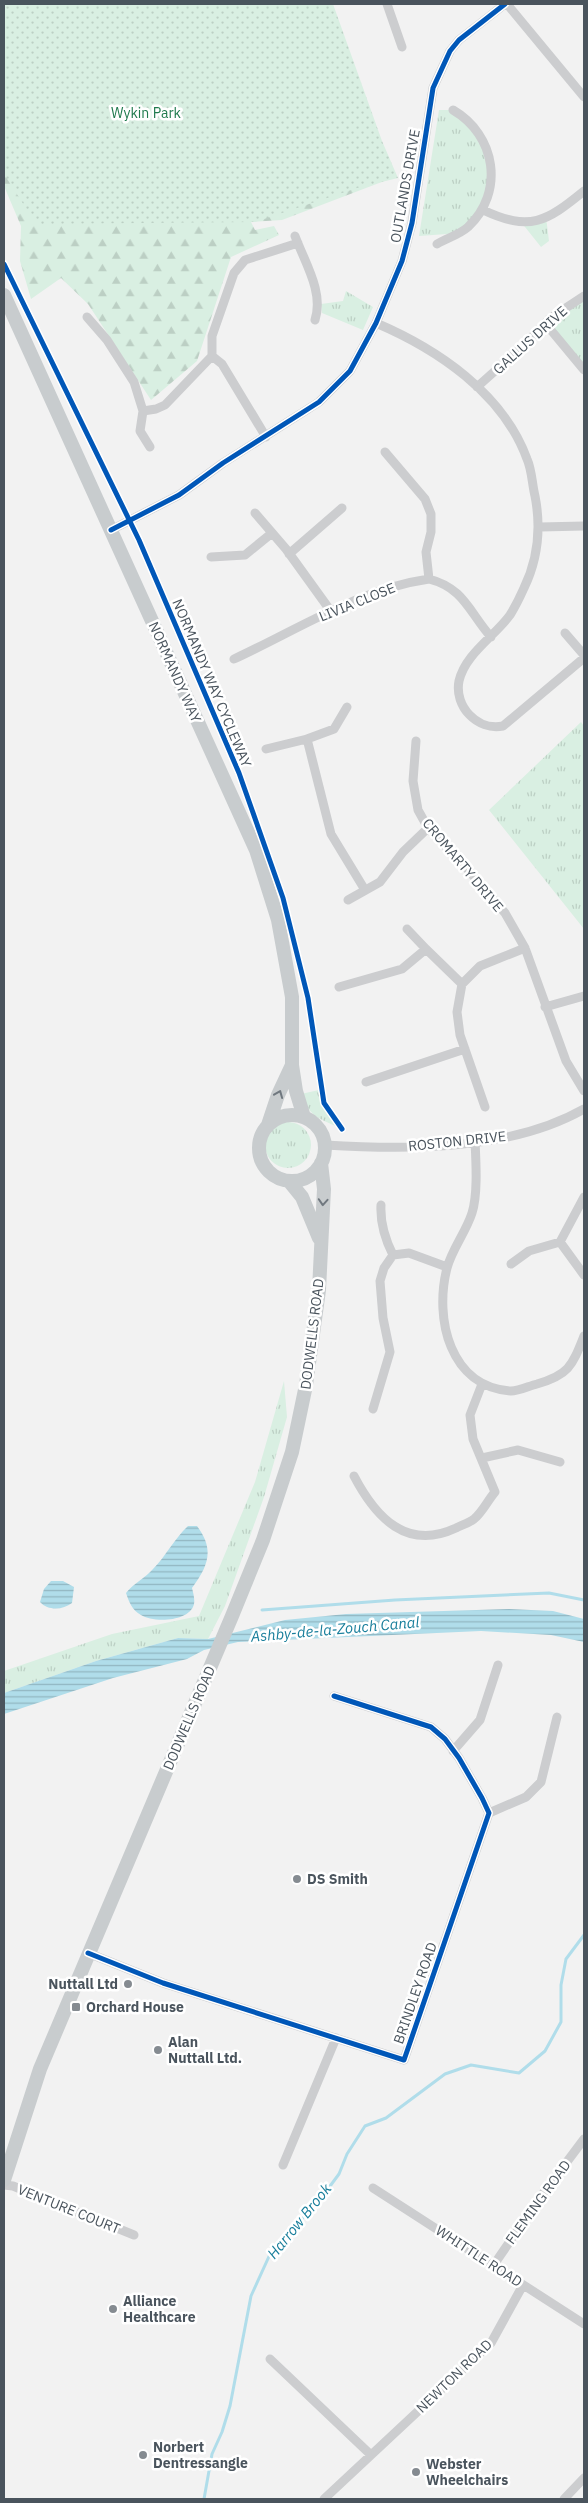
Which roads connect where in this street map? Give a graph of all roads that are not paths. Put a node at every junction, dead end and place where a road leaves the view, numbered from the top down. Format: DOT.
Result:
graph roads {
  1 [pos="387,4"];
  2 [pos="506,4"];
  3 [pos="402,47"];
  4 [pos="584,97"];
  5 [pos="453,110"];
  6 [pos="584,191"];
  7 [pos="482,210"];
  8 [pos="438,244"];
  9 [pos="4,295"];
  10 [pos="584,296"];
  11 [pos="87,317"];
  12 [pos="315,320"];
  13 [pos="376,323"];
  14 [pos="545,323"];
  15 [pos="212,356"];
  16 [pos="584,370"];
  17 [pos="478,387"];
  18 [pos="143,411"];
  19 [pos="266,437"];
  20 [pos="150,447"];
  21 [pos="385,452"];
  22 [pos="342,508"];
  23 [pos="255,513"];
  24 [pos="584,526"];
  25 [pos="540,527"];
  26 [pos="111,530"];
  27 [pos="272,533"];
  28 [pos="289,554"];
  29 [pos="211,557"];
  30 [pos="429,579"];
  31 [pos="330,610"];
  32 [pos="565,633"];
  33 [pos="491,637"];
  34 [pos="584,657"];
  35 [pos="234,659"];
  36 [pos="347,708"];
  37 [pos="307,739"];
  38 [pos="416,741"];
  39 [pos="266,750"];
  40 [pos="428,828"];
  41 [pos="365,890"];
  42 [pos="348,900"];
  43 [pos="407,929"];
  44 [pos="524,948"];
  45 [pos="426,949"];
  46 [pos="462,984"];
  47 [pos="339,987"];
  48 [pos="584,996"];
  49 [pos="545,1007"];
  50 [pos="465,1048"];
  51 [pos="292,1065"];
  52 [pos="366,1082"];
  53 [pos="584,1091"];
  54 [pos="485,1107"];
  55 [pos="584,1109"];
  56 [pos="304,1117"];
  57 [pos="268,1125"];
  58 [pos="475,1142"];
  59 [pos="325,1146"];
  60 [pos="321,1163"];
  61 [pos="289,1181"];
  62 [pos="584,1197"];
  63 [pos="381,1205"];
  64 [pos="320,1241"];
  65 [pos="560,1242"];
  66 [pos="393,1255"];
  67 [pos="511,1264"];
  68 [pos="447,1267"];
  69 [pos="584,1275"];
  70 [pos="584,1336"];
  71 [pos="581,1355"];
  72 [pos="482,1384"];
  73 [pos="373,1409"];
  74 [pos="482,1458"];
  75 [pos="560,1462"];
  76 [pos="354,1476"];
  77 [pos="498,1665"];
  78 [pos="334,1696"];
  79 [pos="557,1717"];
  80 [pos="453,1751"];
  81 [pos="488,1813"];
  82 [pos="88,1953"];
  83 [pos="336,2038"];
  84 [pos="584,2140"];
  85 [pos="283,2165"];
  86 [pos="4,2180"];
  87 [pos="4,2185"];
  88 [pos="373,2188"];
  89 [pos="134,2235"];
  90 [pos="493,2266"];
  91 [pos="523,2285"];
  92 [pos="584,2324"];
  93 [pos="270,2359"];
  94 [pos="371,2455"];
  95 [pos="584,2478"];
  96 [pos="324,2499"];
  97 [pos="564,2499"];
  1 -- 3 [label="street"];
  2 -- 4 [label="street"];
  2 -- 13 [label="street, OUTLANDS DRIVE"];
  5 -- 7 [label="street"];
  6 -- 7 [label="street"];
  7 -- 8 [label="street"];
  9 -- 26 [label="main road, NORMANDY WAY"];
  10 -- 14 [label="street, GALLUS DRIVE"];
  11 -- 18 [label="street"];
  12 -- 15 [label="street"];
  13 -- 17 [label="street"];
  13 -- 19 [label="street, OUTLANDS DRIVE"];
  14 -- 16 [label="street"];
  14 -- 17 [label="street, GALLUS DRIVE"];
  15 -- 18 [label="street"];
  15 -- 19 [label="street"];
  17 -- 25 [label="street"];
  18 -- 20 [label="street"];
  19 -- 26 [label="street, OUTLANDS DRIVE"];
  21 -- 30 [label="street"];
  22 -- 28 [label="street"];
  23 -- 27 [label="street"];
  24 -- 25 [label="street"];
  25 -- 33 [label="street"];
  26 -- 51 [label="main road, NORMANDY WAY"];
  27 -- 28 [label="street"];
  27 -- 29 [label="street"];
  28 -- 31 [label="street"];
  30 -- 31 [label="street, LIVIA CLOSE"];
  30 -- 33 [label="street"];
  31 -- 35 [label="street, LIVIA CLOSE"];
  32 -- 34 [label="street"];
  33 -- 34 [label="street"];
  36 -- 37 [label="street"];
  37 -- 39 [label="street"];
  37 -- 41 [label="street"];
  38 -- 40 [label="street, CROMARTY DRIVE"];
  40 -- 41 [label="street"];
  40 -- 44 [label="street, CROMARTY DRIVE"];
  41 -- 42 [label="street"];
  43 -- 45 [label="street"];
  44 -- 46 [label="street"];
  44 -- 49 [label="street, CROMARTY DRIVE"];
  45 -- 46 [label="street"];
  45 -- 47 [label="street"];
  46 -- 50 [label="street"];
  48 -- 49 [label="street"];
  49 -- 53 [label="street, CROMARTY DRIVE"];
  50 -- 52 [label="street"];
  50 -- 54 [label="street"];
  51 -- 56 [label="main road, NORMANDY WAY"];
  57 -- 51 [label="main road, NORMANDY WAY, one-way"];
  55 -- 58 [label="street, ROSTON DRIVE"];
  56 -- 57 [label="main road"];
  56 -- 59 [label="main road"];
  57 -- 61 [label="main road"];
  58 -- 59 [label="street, ROSTON DRIVE"];
  58 -- 68 [label="street"];
  59 -- 60 [label="main road"];
  60 -- 61 [label="main road"];
  60 -- 64 [label="main road, DODWELLS ROAD, one-way"];
  61 -- 64 [label="main road, DODWELLS ROAD"];
  62 -- 65 [label="street"];
  63 -- 66 [label="street"];
  64 -- 82 [label="main road, DODWELLS ROAD"];
  65 -- 67 [label="street"];
  65 -- 69 [label="street"];
  66 -- 68 [label="street"];
  66 -- 73 [label="street"];
  68 -- 72 [label="street"];
  70 -- 71 [label="street"];
  71 -- 72 [label="street"];
  72 -- 74 [label="street"];
  74 -- 75 [label="street"];
  74 -- 76 [label="street"];
  77 -- 80 [label="street"];
  78 -- 80 [label="street"];
  79 -- 81 [label="street"];
  80 -- 81 [label="street"];
  81 -- 83 [label="street, BRINDLEY ROAD"];
  82 -- 83 [label="street, BRINDLEY ROAD"];
  82 -- 86 [label="main road, DODWELLS ROAD"];
  83 -- 85 [label="street"];
  84 -- 90 [label="street, FLEMING ROAD"];
  87 -- 89 [label="street, VENTURE COURT"];
  88 -- 90 [label="street, WHITTLE ROAD"];
  90 -- 91 [label="street, WHITTLE ROAD"];
  91 -- 92 [label="street, WHITTLE ROAD"];
  91 -- 94 [label="street, NEWTON ROAD"];
  93 -- 94 [label="street"];
  94 -- 96 [label="street, NEWTON ROAD"];
  95 -- 97 [label="street"];
}
